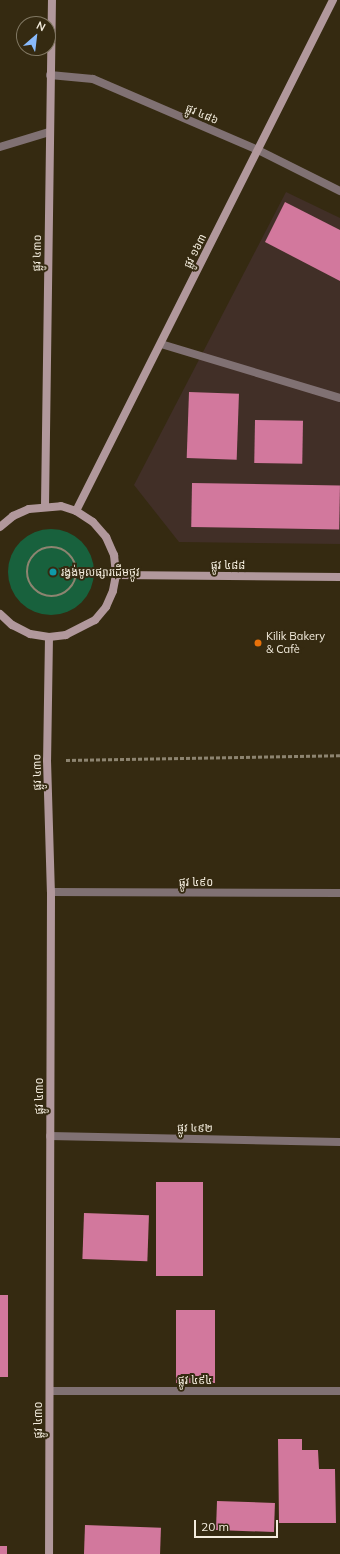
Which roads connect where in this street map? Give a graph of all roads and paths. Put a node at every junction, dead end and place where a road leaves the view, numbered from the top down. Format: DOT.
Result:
graph roads {
  1 [pos="52,0"];
  2 [pos="333,0"];
  3 [pos="50,75"];
  4 [pos="49,132"];
  5 [pos="0,147"];
  6 [pos="258,150"];
  7 [pos="340,191"];
  8 [pos="161,344"];
  9 [pos="340,398"];
  10 [pos="45,506"];
  11 [pos="76,511"];
  12 [pos="0,527"];
  13 [pos="116,575"];
  14 [pos="340,577"];
  15 [pos="30,586"];
  16 [pos="0,614"];
  17 [pos="49,637"];
  18 [pos="340,755"];
  19 [pos="47,760"];
  20 [pos="51,892"];
  21 [pos="340,893"];
  22 [pos="50,1136"];
  23 [pos="340,1142"];
  24 [pos="50,1391"];
  25 [pos="340,1391"];
  26 [pos="49,1554"];
  1 -- 3 [label="street, ផ្លូវ ៤៣០"];
  2 -- 6 [label="street, ផ្លូវ ១៦៣"];
  3 -- 4 [label="street, ផ្លូវ ៤៣០"];
  3 -- 6 [label="street, ផ្លូវ ៤៨៦"];
  4 -- 5 [label="street"];
  4 -- 10 [label="street, ផ្លូវ ៤៣០"];
  6 -- 7 [label="street, ផ្លូវ ៤៨៦"];
  6 -- 8 [label="street, ផ្លូវ ១៦៣"];
  8 -- 9 [label="street"];
  8 -- 11 [label="street, ផ្លូវ ១៦៣"];
  10 -- 11 [label="street"];
  10 -- 12 [label="street"];
  11 -- 13 [label="street"];
  13 -- 14 [label="street, ផ្លូវ ៤៨៨"];
  13 -- 17 [label="street"];
  15 -- 15 [label="path"];
  16 -- 17 [label="street"];
  17 -- 19 [label="street, ផ្លូវ ៤៣០"];
  18 -- 19 [label="path"];
  19 -- 20 [label="street, ផ្លូវ ៤៣០"];
  20 -- 21 [label="street, ផ្លូវ ៤៩០"];
  20 -- 22 [label="street, ផ្លូវ ៤៣០"];
  22 -- 23 [label="street, ផ្លូវ ៤៩២"];
  22 -- 24 [label="street, ផ្លូវ ៤៣០"];
  24 -- 25 [label="street, ផ្លូវ ៤៩៤"];
  24 -- 26 [label="street, ផ្លូវ ៤៣០"];
}
